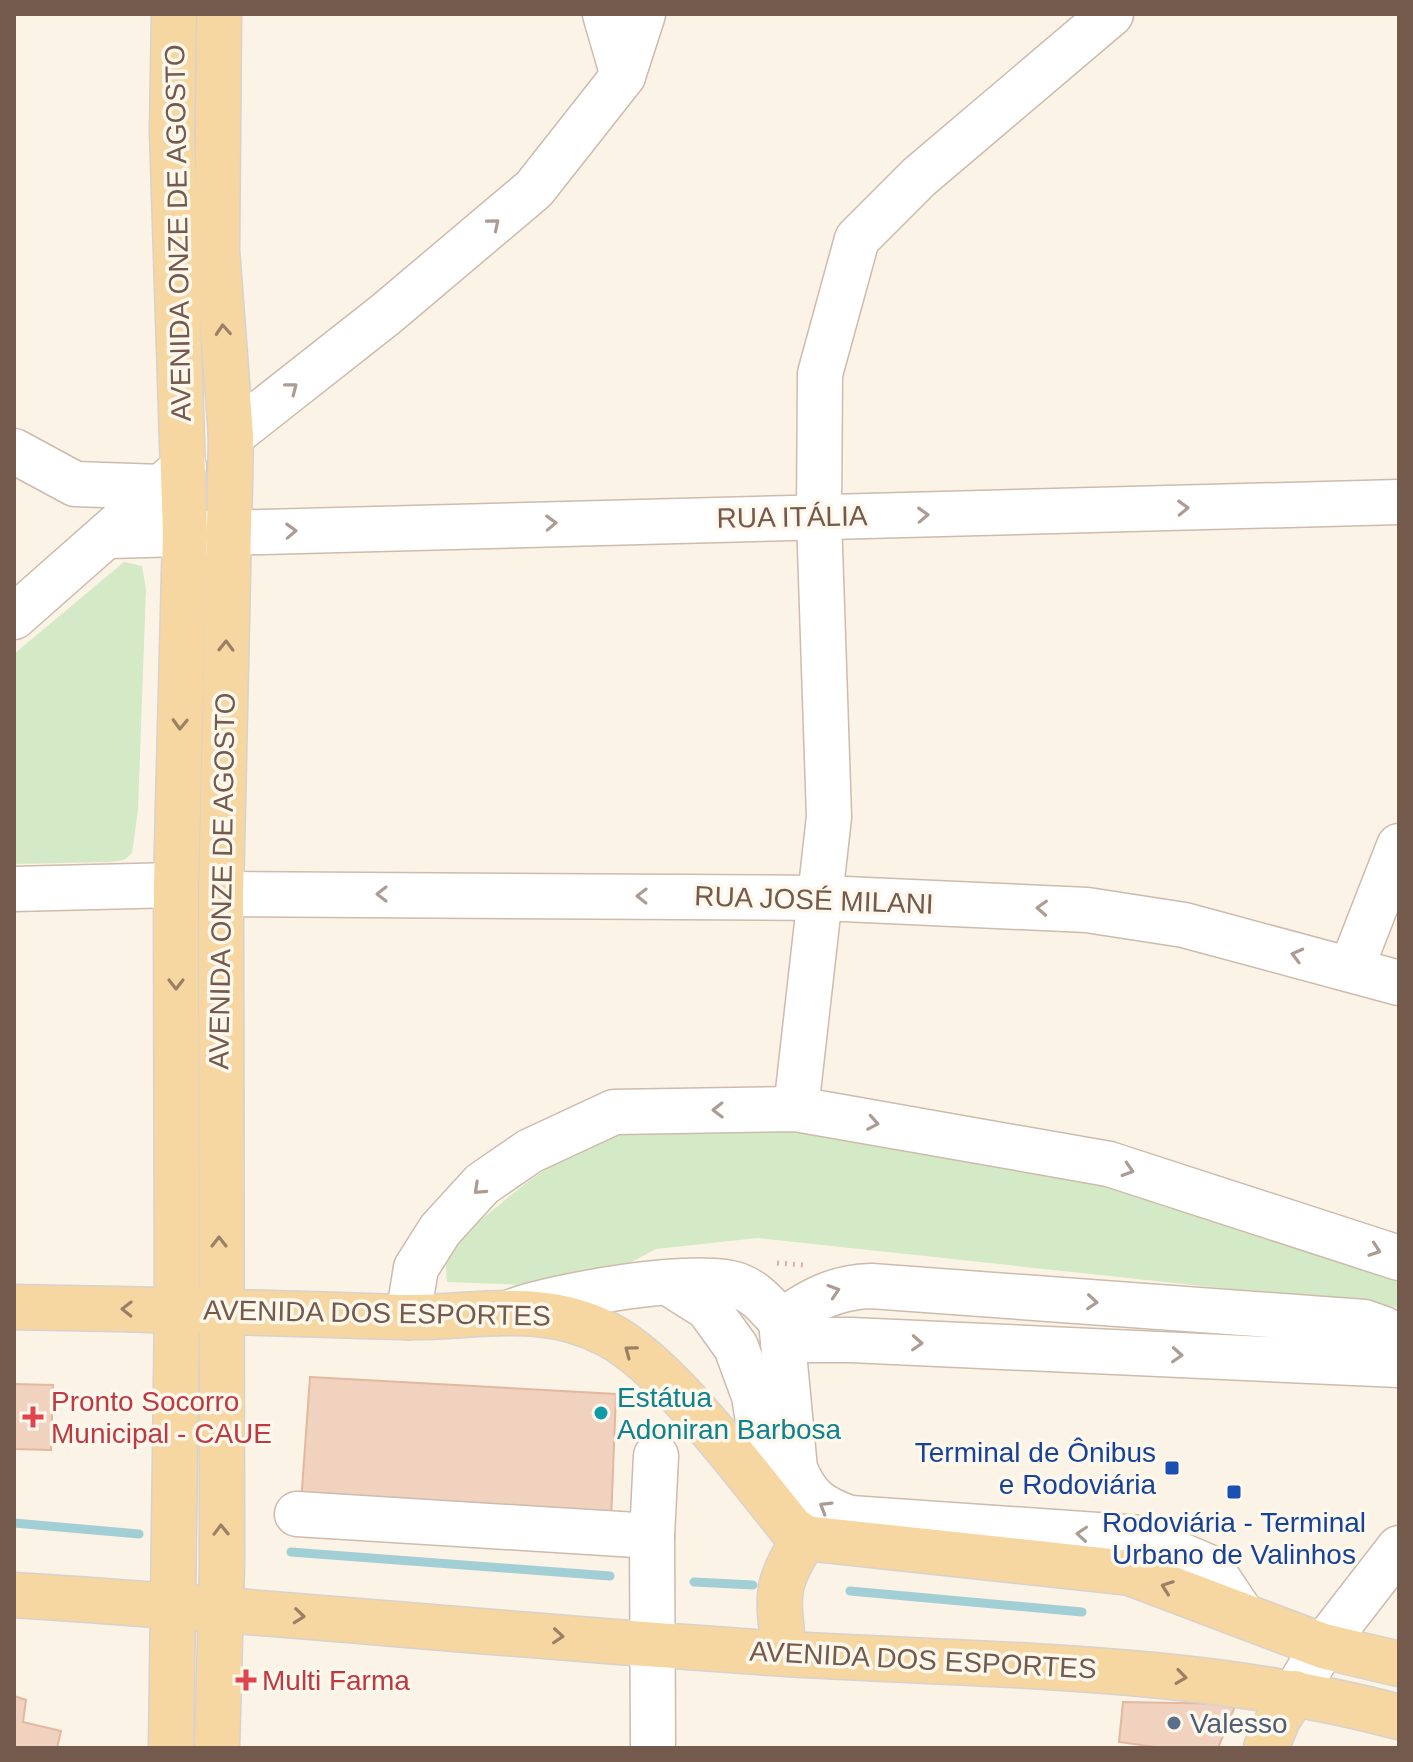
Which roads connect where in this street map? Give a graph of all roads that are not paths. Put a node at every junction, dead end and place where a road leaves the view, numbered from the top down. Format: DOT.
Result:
graph roads {
  1 [pos="174,14"];
  2 [pos="219,14"];
  3 [pos="605,14"];
  4 [pos="643,14"];
  5 [pos="1111,14"];
  6 [pos="623,76"];
  7 [pos="231,436"];
  8 [pos="14,451"];
  9 [pos="172,477"];
  10 [pos="75,484"];
  11 [pos="1399,502"];
  12 [pos="819,518"];
  13 [pos="228,533"];
  14 [pos="185,534"];
  15 [pos="108,536"];
  16 [pos="14,617"];
  17 [pos="1399,846"];
  18 [pos="176,885"];
  19 [pos="14,889"];
  20 [pos="221,894"];
  21 [pos="822,898"];
  22 [pos="1351,969"];
  23 [pos="1399,983"];
  24 [pos="796,1109"];
  25 [pos="1399,1258"];
  26 [pos="670,1284"];
  27 [pos="14,1307"];
  28 [pos="198,1311"];
  29 [pos="511,1312"];
  30 [pos="408,1317"];
  31 [pos="782,1330"];
  32 [pos="1399,1341"];
  33 [pos="1399,1365"];
  34 [pos="656,1456"];
  35 [pos="297,1514"];
  36 [pos="798,1533"];
  37 [pos="652,1536"];
  38 [pos="1399,1548"];
  39 [pos="14,1595"];
  40 [pos="174,1605"];
  41 [pos="222,1608"];
  42 [pos="1241,1613"];
  43 [pos="651,1642"];
  44 [pos="1323,1646"];
  45 [pos="784,1653"];
  46 [pos="1399,1664"];
  47 [pos="1295,1693"];
  48 [pos="1399,1717"];
  49 [pos="171,1748"];
  50 [pos="217,1748"];
  51 [pos="653,1748"];
  52 [pos="1266,1748"];
  1 -- 9 [label="main road, AVENIDA ONZE DE AGOSTO"];
  7 -- 2 [label="main road, AVENIDA ONZE DE AGOSTO, one-way"];
  3 -- 6 [label="street"];
  4 -- 6 [label="street"];
  5 -- 12 [label="street"];
  7 -- 6 [label="street, one-way"];
  7 -- 13 [label="main road, AVENIDA ONZE DE AGOSTO"];
  8 -- 10 [label="street"];
  9 -- 10 [label="street"];
  9 -- 14 [label="main road, AVENIDA ONZE DE AGOSTO"];
  9 -- 15 [label="street"];
  10 -- 15 [label="street"];
  12 -- 11 [label="street, RUA ITÁLIA, one-way"];
  13 -- 12 [label="street, RUA ITÁLIA, one-way"];
  12 -- 21 [label="street"];
  13 -- 14 [label="street, RUA ITÁLIA"];
  20 -- 13 [label="main road, AVENIDA ONZE DE AGOSTO, one-way"];
  14 -- 15 [label="street, RUA ITÁLIA"];
  14 -- 18 [label="main road, AVENIDA ONZE DE AGOSTO, one-way"];
  15 -- 16 [label="street"];
  17 -- 22 [label="street"];
  18 -- 19 [label="street"];
  18 -- 28 [label="main road, AVENIDA ONZE DE AGOSTO, one-way"];
  21 -- 20 [label="street, RUA JOSÉ MILANI, one-way"];
  28 -- 20 [label="main road, AVENIDA ONZE DE AGOSTO, one-way"];
  22 -- 21 [label="street, RUA JOSÉ MILANI, one-way"];
  21 -- 24 [label="street"];
  22 -- 23 [label="street, RUA JOSÉ MILANI"];
  24 -- 25 [label="street, one-way"];
  24 -- 30 [label="street, one-way"];
  26 -- 29 [label="street"];
  26 -- 31 [label="street"];
  26 -- 36 [label="street"];
  28 -- 27 [label="main road, AVENIDA DOS ESPORTES, one-way"];
  28 -- 30 [label="main road, AVENIDA DOS ESPORTES"];
  28 -- 40 [label="main road, AVENIDA ONZE DE AGOSTO"];
  41 -- 28 [label="main road, AVENIDA ONZE DE AGOSTO, one-way"];
  29 -- 30 [label="main road, AVENIDA DOS ESPORTES"];
  36 -- 29 [label="main road, AVENIDA DOS ESPORTES, one-way"];
  31 -- 32 [label="street, one-way"];
  31 -- 33 [label="street, one-way"];
  42 -- 31 [label="street, one-way"];
  34 -- 37 [label="street"];
  35 -- 37 [label="street"];
  42 -- 36 [label="main road, one-way"];
  36 -- 45 [label="main road"];
  37 -- 43 [label="street"];
  38 -- 44 [label="street"];
  39 -- 40 [label="main road, AVENIDA DOS ESPORTES"];
  40 -- 41 [label="main road, AVENIDA DOS ESPORTES"];
  40 -- 49 [label="main road, AVENIDA ONZE DE AGOSTO"];
  41 -- 43 [label="main road, AVENIDA DOS ESPORTES, one-way"];
  41 -- 50 [label="main road, AVENIDA ONZE DE AGOSTO"];
  42 -- 44 [label="main road"];
  43 -- 45 [label="main road, AVENIDA DOS ESPORTES"];
  43 -- 51 [label="street"];
  44 -- 46 [label="main road"];
  44 -- 47 [label="street"];
  45 -- 47 [label="main road, AVENIDA DOS ESPORTES, one-way"];
  47 -- 48 [label="main road, AVENIDA DOS ESPORTES"];
  47 -- 52 [label="main road"];
}
